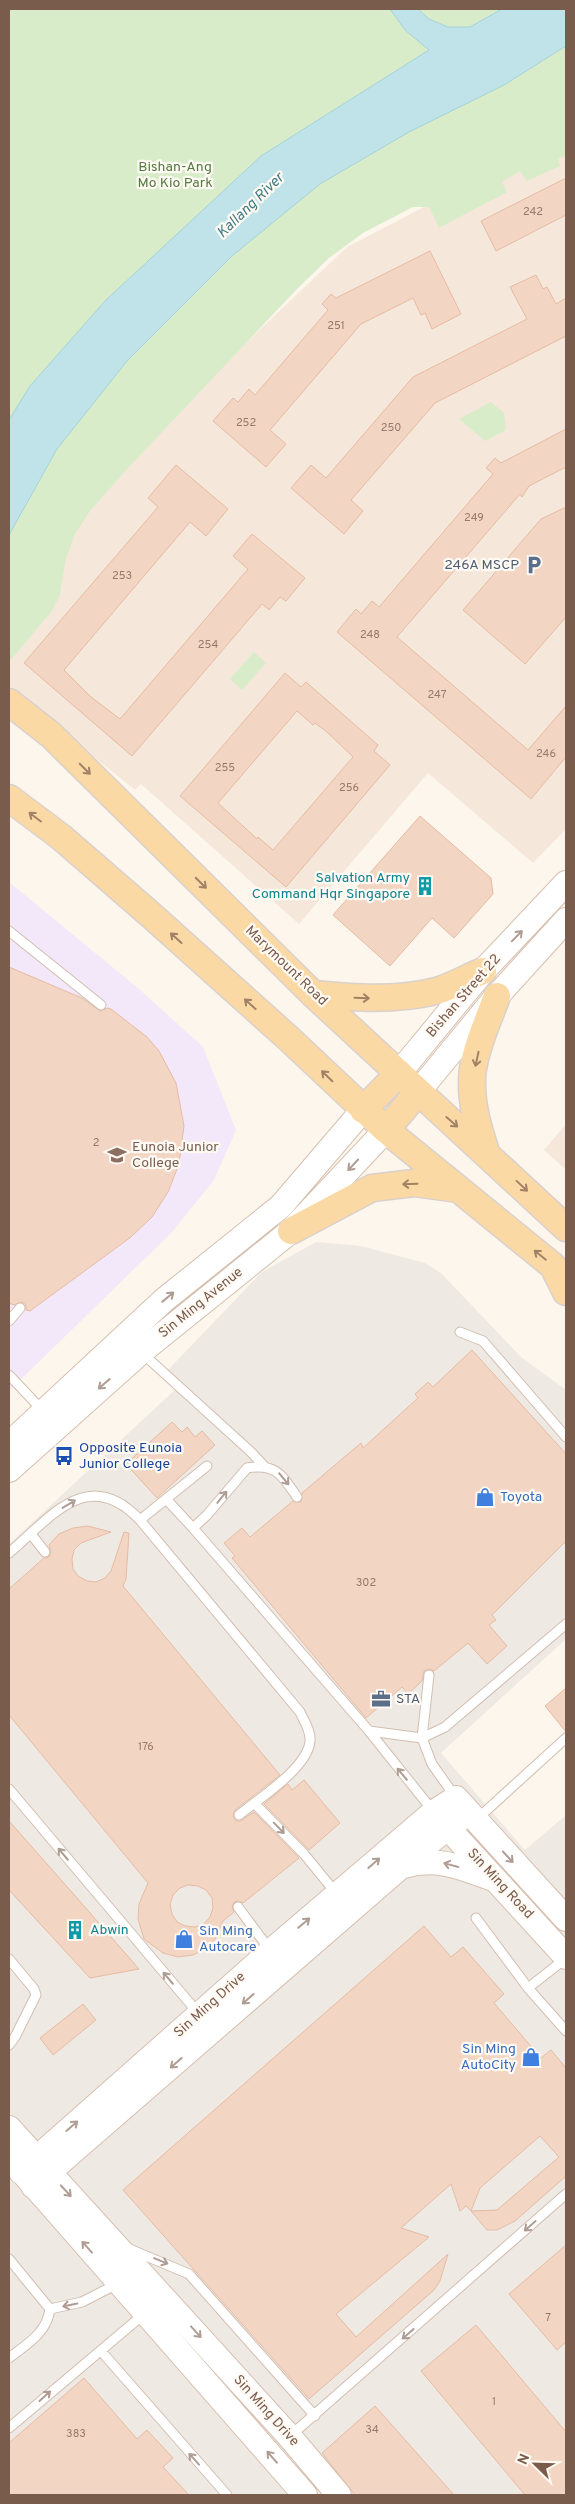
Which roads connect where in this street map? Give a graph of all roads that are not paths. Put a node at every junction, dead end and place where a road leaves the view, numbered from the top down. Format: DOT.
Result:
graph roads {
  1 [pos="9,702"];
  2 [pos="9,798"];
  3 [pos="566,884"];
  4 [pos="566,920"];
  5 [pos="9,931"];
  6 [pos="483,971"];
  7 [pos="313,994"];
  8 [pos="497,996"];
  9 [pos="101,1005"];
  10 [pos="399,1073"];
  11 [pos="418,1092"];
  12 [pos="362,1110"];
  13 [pos="386,1130"];
  14 [pos="486,1152"];
  15 [pos="459,1190"];
  16 [pos="566,1228"];
  17 [pos="291,1230"];
  18 [pos="566,1292"];
  19 [pos="20,1308"];
  20 [pos="9,1321"];
  21 [pos="460,1332"];
  22 [pos="141,1352"];
  23 [pos="9,1375"];
  24 [pos="44,1412"];
  25 [pos="566,1437"];
  26 [pos="9,1444"];
  27 [pos="207,1466"];
  28 [pos="265,1467"];
  29 [pos="9,1470"];
  30 [pos="297,1498"];
  31 [pos="167,1500"];
  32 [pos="140,1520"];
  33 [pos="193,1528"];
  34 [pos="31,1534"];
  35 [pos="45,1552"];
  36 [pos="9,1553"];
  37 [pos="566,1624"];
  38 [pos="429,1675"];
  39 [pos="369,1731"];
  40 [pos="422,1738"];
  41 [pos="566,1738"];
  42 [pos="9,1789"];
  43 [pos="254,1803"];
  44 [pos="466,1811"];
  45 [pos="239,1815"];
  46 [pos="441,1820"];
  47 [pos="404,1866"];
  48 [pos="498,1881"];
  49 [pos="344,1903"];
  50 [pos="238,1907"];
  51 [pos="476,1918"];
  52 [pos="566,1919"];
  53 [pos="566,1957"];
  54 [pos="9,1959"];
  55 [pos="277,1960"];
  56 [pos="528,1988"];
  57 [pos="206,2023"];
  58 [pos="566,2031"];
  59 [pos="9,2045"];
  60 [pos="9,2128"];
  61 [pos="29,2169"];
  62 [pos="566,2194"];
  63 [pos="115,2243"];
  64 [pos="9,2259"];
  65 [pos="128,2275"];
  66 [pos="154,2304"];
  67 [pos="50,2309"];
  68 [pos="101,2351"];
  69 [pos="9,2358"];
  70 [pos="315,2416"];
  71 [pos="9,2428"];
  72 [pos="289,2436"];
  73 [pos="310,2488"];
  74 [pos="227,2495"];
  75 [pos="339,2495"];
  1 -- 7 [label="main road, Marymount Road, one-way"];
  12 -- 2 [label="main road, one-way"];
  6 -- 3 [label="street, Bishan Street 22, one-way"];
  4 -- 8 [label="street, Bishan Street 22"];
  5 -- 9 [label="lane"];
  7 -- 6 [label="main road, one-way"];
  6 -- 10 [label="street, Bishan Street 22"];
  7 -- 10 [label="main road, Marymount Road"];
  8 -- 11 [label="street, Bishan Street 22"];
  8 -- 14 [label="main road, one-way"];
  10 -- 11 [label="main road, Marymount Road"];
  10 -- 12 [label="main road, Bishan Street 22"];
  11 -- 13 [label="main road, Bishan Street 22"];
  11 -- 14 [label="main road, Marymount Road, one-way"];
  12 -- 13 [label="main road"];
  24 -- 12 [label="street, Sin Ming Avenue, one-way"];
  13 -- 15 [label="main road"];
  13 -- 17 [label="street, Sin Ming Avenue, one-way"];
  14 -- 16 [label="main road, Marymount Road, one-way"];
  15 -- 17 [label="main road, one-way"];
  18 -- 15 [label="main road, one-way"];
  17 -- 22 [label="street, Sin Ming Avenue"];
  19 -- 20 [label="lane"];
  21 -- 25 [label="lane"];
  22 -- 28 [label="lane"];
  22 -- 29 [label="street, Sin Ming Avenue, one-way"];
  23 -- 24 [label="lane"];
  24 -- 26 [label="street, Sin Ming Avenue"];
  27 -- 31 [label="lane"];
  28 -- 30 [label="lane, one-way"];
  33 -- 28 [label="lane, one-way"];
  31 -- 32 [label="lane"];
  31 -- 33 [label="lane"];
  34 -- 32 [label="lane, one-way"];
  32 -- 43 [label="lane"];
  33 -- 39 [label="lane"];
  34 -- 35 [label="lane"];
  34 -- 36 [label="lane"];
  37 -- 40 [label="lane"];
  38 -- 40 [label="lane"];
  39 -- 40 [label="lane"];
  46 -- 39 [label="lane, one-way"];
  40 -- 44 [label="lane"];
  41 -- 44 [label="lane"];
  57 -- 42 [label="lane, one-way"];
  43 -- 45 [label="lane"];
  43 -- 49 [label="lane, one-way"];
  44 -- 46 [label="street, Sin Ming Drive"];
  44 -- 52 [label="street, Sin Ming Road, one-way"];
  46 -- 47 [label="street, Sin Ming Drive"];
  46 -- 48 [label="street, Sin Ming Road"];
  49 -- 46 [label="street, Sin Ming Drive, one-way"];
  48 -- 47 [label="street, one-way"];
  47 -- 49 [label="street, Sin Ming Drive"];
  48 -- 53 [label="street, Sin Ming Road"];
  49 -- 55 [label="street, Sin Ming Drive"];
  50 -- 55 [label="lane"];
  51 -- 56 [label="lane"];
  53 -- 56 [label="lane"];
  54 -- 59 [label="lane"];
  55 -- 57 [label="street, Sin Ming Drive"];
  56 -- 58 [label="lane"];
  57 -- 61 [label="street, Sin Ming Drive"];
  60 -- 61 [label="street, Sin Ming Drive"];
  61 -- 63 [label="street, Sin Ming Drive, one-way"];
  65 -- 61 [label="street, Sin Ming Drive, one-way"];
  62 -- 70 [label="lane, one-way"];
  63 -- 65 [label="street, Sin Ming Drive"];
  63 -- 70 [label="lane, one-way"];
  64 -- 67 [label="lane"];
  65 -- 66 [label="street, Sin Ming Drive"];
  65 -- 67 [label="lane, one-way"];
  66 -- 68 [label="lane"];
  66 -- 72 [label="street, Sin Ming Drive, one-way"];
  73 -- 66 [label="street, Sin Ming Drive, one-way"];
  67 -- 69 [label="lane"];
  71 -- 68 [label="lane, one-way"];
  74 -- 68 [label="lane, one-way"];
  70 -- 72 [label="lane"];
  72 -- 73 [label="street, Sin Ming Drive"];
  73 -- 75 [label="street, Sin Ming Drive"];
}
